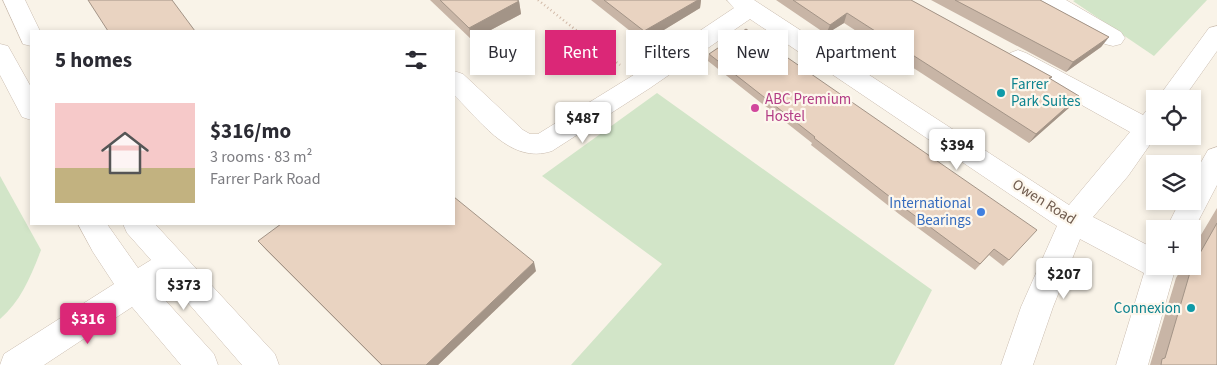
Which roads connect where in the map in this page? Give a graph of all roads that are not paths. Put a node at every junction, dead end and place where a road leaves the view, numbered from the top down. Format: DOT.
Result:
graph roads {
  1 [pos="14,0"];
  2 [pos="1049,0"];
  3 [pos="744,4"];
  4 [pos="1217,34"];
  5 [pos="30,36"];
  6 [pos="1113,38"];
  7 [pos="995,47"];
  8 [pos="0,52"];
  9 [pos="455,81"];
  10 [pos="1176,90"];
  11 [pos="30,108"];
  12 [pos="1146,122"];
  13 [pos="1146,131"];
  14 [pos="1217,158"];
  15 [pos="1185,220"];
  16 [pos="1073,221"];
  17 [pos="93,225"];
  18 [pos="138,225"];
  19 [pos="1146,259"];
  20 [pos="172,263"];
  21 [pos="1157,275"];
  22 [pos="134,286"];
  23 [pos="16,365"];
  24 [pos="202,365"];
  25 [pos="263,365"];
  26 [pos="1017,365"];
  27 [pos="1132,365"];
  1 -- 5 [label="street"];
  2 -- 6 [label="street"];
  3 -- 9 [label="street"];
  3 -- 16 [label="street, Owen Road"];
  4 -- 10 [label="street"];
  7 -- 12 [label="street"];
  8 -- 11 [label="street"];
  13 -- 16 [label="street"];
  14 -- 15 [label="street"];
  16 -- 19 [label="street, Owen Road"];
  16 -- 26 [label="street"];
  17 -- 22 [label="street"];
  18 -- 20 [label="street"];
  20 -- 22 [label="street"];
  20 -- 25 [label="street"];
  21 -- 27 [label="street"];
  22 -- 23 [label="street"];
  22 -- 24 [label="street"];
}
